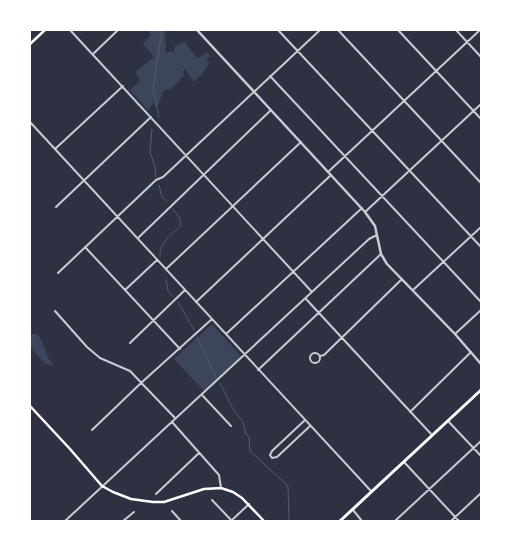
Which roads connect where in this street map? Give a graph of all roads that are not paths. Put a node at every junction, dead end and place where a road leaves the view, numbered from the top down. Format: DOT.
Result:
graph roads {
  1 [pos="45,30"];
  2 [pos="70,30"];
  3 [pos="118,30"];
  4 [pos="197,30"];
  5 [pos="278,30"];
  6 [pos="320,30"];
  7 [pos="338,30"];
  8 [pos="398,30"];
  9 [pos="456,30"];
  10 [pos="480,30"];
  11 [pos="467,42"];
  12 [pos="30,44"];
  13 [pos="297,51"];
  14 [pos="92,54"];
  15 [pos="481,57"];
  16 [pos="436,70"];
  17 [pos="270,76"];
  18 [pos="123,86"];
  19 [pos="254,91"];
  20 [pos="404,101"];
  21 [pos="481,104"];
  22 [pos="272,110"];
  23 [pos="474,111"];
  24 [pos="152,118"];
  25 [pos="481,119"];
  26 [pos="30,122"];
  27 [pos="372,130"];
  28 [pos="442,141"];
  29 [pos="301,142"];
  30 [pos="55,149"];
  31 [pos="186,154"];
  32 [pos="344,156"];
  33 [pos="410,170"];
  34 [pos="328,172"];
  35 [pos="204,174"];
  36 [pos="331,175"];
  37 [pos="84,181"];
  38 [pos="481,182"];
  39 [pos="382,196"];
  40 [pos="234,206"];
  41 [pos="56,207"];
  42 [pos="362,208"];
  43 [pos="365,212"];
  44 [pos="118,216"];
  45 [pos="481,227"];
  46 [pos="377,235"];
  47 [pos="471,236"];
  48 [pos="138,238"];
  49 [pos="263,238"];
  50 [pos="481,246"];
  51 [pos="85,247"];
  52 [pos="381,254"];
  53 [pos="157,260"];
  54 [pos="444,262"];
  55 [pos="166,269"];
  56 [pos="294,272"];
  57 [pos="58,273"];
  58 [pos="402,279"];
  59 [pos="125,290"];
  60 [pos="185,290"];
  61 [pos="413,290"];
  62 [pos="312,292"];
  63 [pos="306,299"];
  64 [pos="196,302"];
  65 [pos="481,302"];
  66 [pos="481,310"];
  67 [pos="55,311"];
  68 [pos="318,313"];
  69 [pos="212,319"];
  70 [pos="154,321"];
  71 [pos="226,334"];
  72 [pos="455,334"];
  73 [pos="342,337"];
  74 [pos="130,343"];
  75 [pos="180,349"];
  76 [pos="471,352"];
  77 [pos="244,355"];
  78 [pos="320,356"];
  79 [pos="481,364"];
  80 [pos="258,370"];
  81 [pos="141,382"];
  82 [pos="481,390"];
  83 [pos="202,395"];
  84 [pos="30,406"];
  85 [pos="410,412"];
  86 [pos="175,418"];
  87 [pos="305,420"];
  88 [pos="172,421"];
  89 [pos="448,421"];
  90 [pos="231,426"];
  91 [pos="310,426"];
  92 [pos="92,430"];
  93 [pos="432,435"];
  94 [pos="481,441"];
  95 [pos="473,448"];
  96 [pos="199,453"];
  97 [pos="481,456"];
  98 [pos="404,461"];
  99 [pos="102,486"];
  100 [pos="221,488"];
  101 [pos="429,489"];
  102 [pos="371,491"];
  103 [pos="481,493"];
  104 [pos="156,494"];
  105 [pos="212,500"];
  106 [pos="250,504"];
  107 [pos="352,509"];
  108 [pos="172,511"];
  109 [pos="134,512"];
  110 [pos="455,517"];
  111 [pos="65,521"];
  112 [pos="123,521"];
  113 [pos="181,521"];
  114 [pos="231,521"];
  115 [pos="264,521"];
  116 [pos="340,521"];
  117 [pos="362,521"];
  118 [pos="395,521"];
  119 [pos="451,521"];
  120 [pos="459,521"];
  1 -- 12 [label="main road"];
  2 -- 14 [label="street"];
  3 -- 14 [label="street"];
  4 -- 19 [label="street"];
  5 -- 13 [label="street"];
  6 -- 13 [label="street"];
  7 -- 20 [label="street"];
  8 -- 16 [label="street"];
  9 -- 11 [label="street"];
  10 -- 11 [label="street"];
  11 -- 15 [label="street"];
  11 -- 16 [label="street"];
  13 -- 17 [label="street"];
  13 -- 27 [label="street"];
  14 -- 18 [label="street"];
  16 -- 20 [label="street"];
  16 -- 23 [label="street"];
  17 -- 19 [label="street"];
  17 -- 32 [label="street"];
  18 -- 24 [label="street"];
  18 -- 30 [label="street"];
  19 -- 22 [label="street"];
  19 -- 31 [label="street"];
  20 -- 27 [label="street"];
  20 -- 28 [label="street"];
  21 -- 23 [label="street"];
  22 -- 29 [label="street"];
  22 -- 35 [label="street"];
  23 -- 25 [label="street"];
  23 -- 28 [label="street"];
  24 -- 31 [label="street"];
  24 -- 37 [label="street"];
  26 -- 30 [label="street"];
  27 -- 32 [label="street"];
  27 -- 33 [label="street"];
  28 -- 33 [label="street"];
  28 -- 38 [label="street"];
  29 -- 34 [label="street"];
  29 -- 40 [label="street"];
  30 -- 37 [label="street"];
  31 -- 35 [label="street"];
  31 -- 44 [label="street"];
  32 -- 34 [label="street"];
  32 -- 39 [label="street"];
  33 -- 39 [label="street"];
  33 -- 47 [label="street"];
  34 -- 36 [label="street"];
  35 -- 40 [label="street"];
  35 -- 48 [label="street"];
  36 -- 42 [label="street"];
  36 -- 49 [label="street"];
  37 -- 41 [label="street"];
  37 -- 44 [label="street"];
  39 -- 43 [label="street"];
  39 -- 54 [label="street"];
  40 -- 49 [label="street"];
  40 -- 55 [label="street"];
  42 -- 43 [label="street"];
  42 -- 56 [label="street"];
  43 -- 46 [label="street"];
  44 -- 48 [label="street"];
  44 -- 51 [label="street"];
  45 -- 47 [label="street"];
  46 -- 52 [label="street"];
  46 -- 62 [label="street"];
  47 -- 50 [label="street"];
  47 -- 54 [label="street"];
  48 -- 53 [label="street"];
  49 -- 56 [label="street"];
  49 -- 64 [label="street"];
  51 -- 57 [label="street"];
  51 -- 59 [label="street"];
  52 -- 58 [label="street"];
  52 -- 68 [label="street"];
  53 -- 55 [label="street"];
  53 -- 59 [label="street"];
  54 -- 61 [label="street"];
  54 -- 65 [label="street"];
  55 -- 60 [label="street"];
  56 -- 62 [label="street"];
  56 -- 71 [label="street"];
  58 -- 61 [label="street"];
  58 -- 73 [label="street"];
  59 -- 70 [label="street"];
  60 -- 64 [label="street"];
  60 -- 70 [label="street"];
  61 -- 72 [label="street"];
  62 -- 63 [label="street"];
  63 -- 68 [label="street"];
  63 -- 77 [label="street"];
  64 -- 69 [label="street"];
  66 -- 72 [label="street"];
  67 -- 81 [label="street"];
  68 -- 73 [label="street"];
  68 -- 80 [label="street"];
  69 -- 71 [label="street"];
  69 -- 75 [label="street"];
  70 -- 74 [label="street"];
  70 -- 75 [label="street"];
  71 -- 77 [label="street"];
  72 -- 76 [label="street"];
  73 -- 78 [label="street"];
  73 -- 85 [label="street"];
  75 -- 81 [label="street"];
  76 -- 79 [label="street"];
  76 -- 85 [label="street"];
  77 -- 80 [label="street"];
  77 -- 83 [label="street"];
  78 -- 78 [label="street"];
  80 -- 87 [label="street"];
  81 -- 86 [label="street"];
  81 -- 92 [label="street"];
  82 -- 89 [label="main road"];
  83 -- 86 [label="street"];
  83 -- 90 [label="street"];
  84 -- 99 [label="main road"];
  85 -- 93 [label="street"];
  86 -- 88 [label="street"];
  87 -- 91 [label="street"];
  87 -- 91 [label="street"];
  88 -- 96 [label="street"];
  88 -- 99 [label="street"];
  89 -- 93 [label="main road"];
  89 -- 95 [label="street"];
  91 -- 102 [label="street"];
  93 -- 98 [label="main road"];
  94 -- 95 [label="street"];
  95 -- 97 [label="street"];
  95 -- 101 [label="street"];
  96 -- 100 [label="street"];
  96 -- 104 [label="street"];
  98 -- 101 [label="street"];
  98 -- 102 [label="main road"];
  99 -- 100 [label="main road"];
  99 -- 111 [label="street"];
  100 -- 106 [label="main road"];
  101 -- 110 [label="street"];
  101 -- 118 [label="street"];
  102 -- 107 [label="main road"];
  103 -- 110 [label="street"];
  105 -- 114 [label="street"];
  106 -- 114 [label="street"];
  106 -- 115 [label="main road"];
  107 -- 116 [label="main road"];
  107 -- 117 [label="street"];
  108 -- 113 [label="street"];
  109 -- 112 [label="street"];
  110 -- 119 [label="street"];
  110 -- 120 [label="street"];
}
